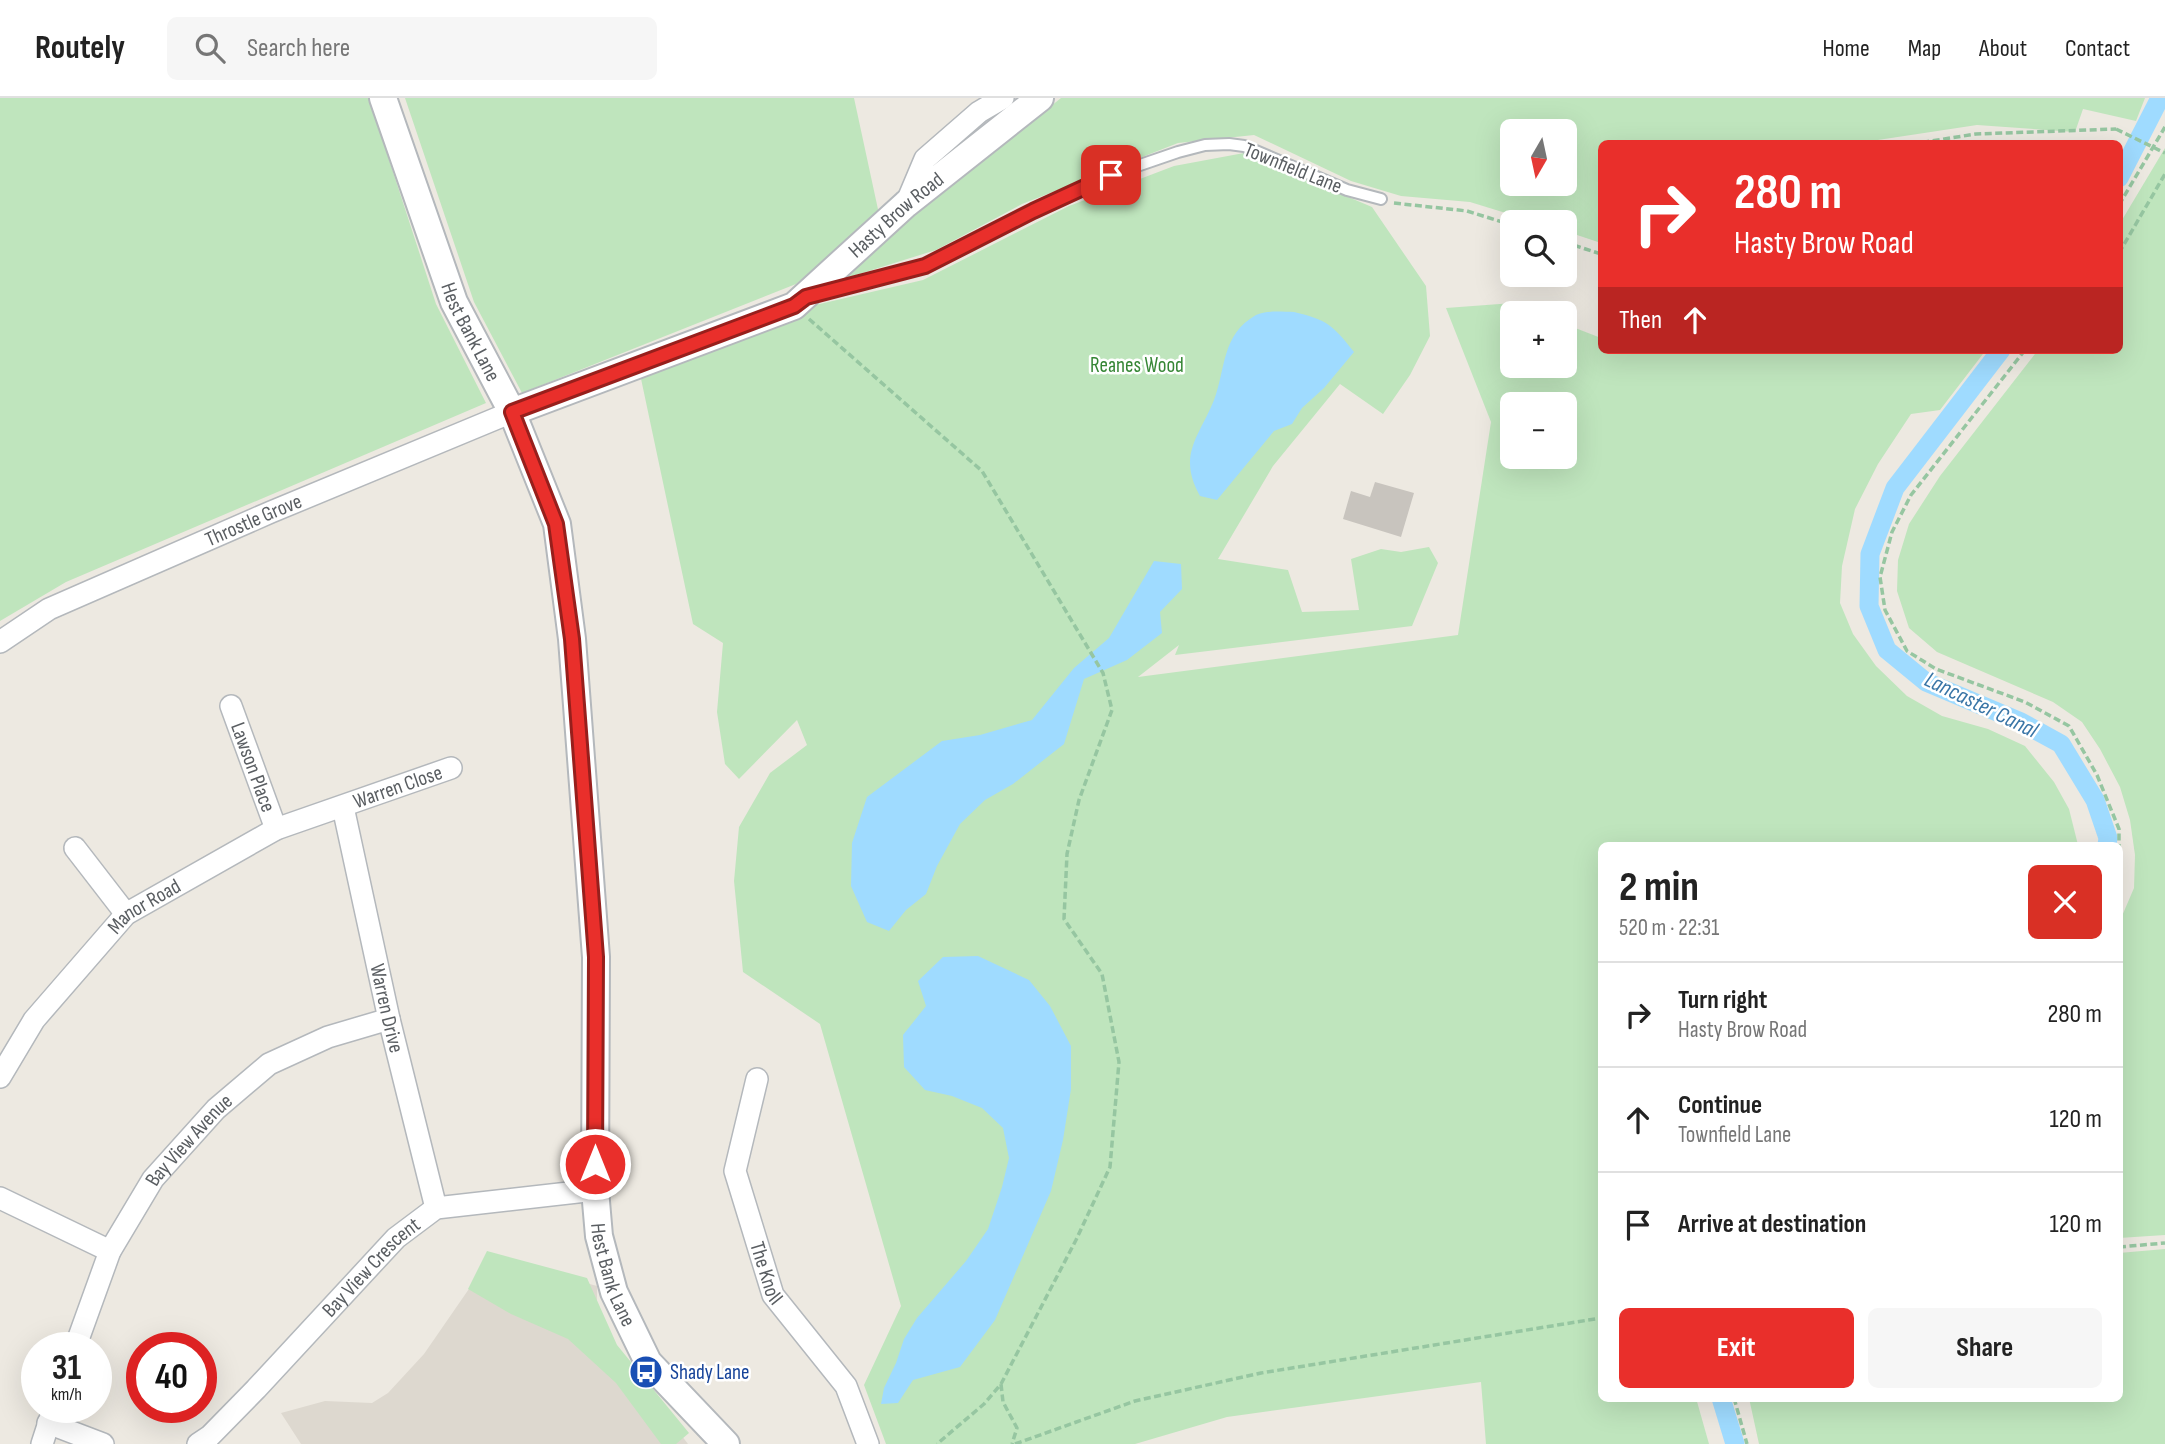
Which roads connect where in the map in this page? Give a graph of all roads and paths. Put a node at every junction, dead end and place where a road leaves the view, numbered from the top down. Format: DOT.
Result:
graph roads {
  1 [pos="383,98"];
  2 [pos="1003,98"];
  3 [pos="1041,98"];
  4 [pos="2165,127"];
  5 [pos="1938,140"];
  6 [pos="2165,153"];
  7 [pos="2165,174"];
  8 [pos="2123,198"];
  9 [pos="1381,200"];
  10 [pos="906,204"];
  11 [pos="1500,221"];
  12 [pos="1577,246"];
  13 [pos="2123,246"];
  14 [pos="1598,253"];
  15 [pos="800,301"];
  16 [pos="2022,354"];
  17 [pos="512,412"];
  18 [pos="0,642"];
  19 [pos="231,706"];
  20 [pos="451,768"];
  21 [pos="344,807"];
  22 [pos="276,829"];
  23 [pos="2119,842"];
  24 [pos="75,848"];
  25 [pos="126,914"];
  26 [pos="389,1019"];
  27 [pos="0,1077"];
  28 [pos="757,1079"];
  29 [pos="595,1190"];
  30 [pos="0,1198"];
  31 [pos="436,1208"];
  32 [pos="2165,1243"];
  33 [pos="2123,1247"];
  34 [pos="110,1251"];
  35 [pos="1598,1318"];
  36 [pos="81,1332"];
  37 [pos="1001,1384"];
  38 [pos="1735,1402"];
  39 [pos="49,1423"];
  40 [pos="65,1423"];
  41 [pos="720,1442"];
  42 [pos="42,1444"];
  43 [pos="103,1444"];
  44 [pos="198,1444"];
  45 [pos="868,1444"];
  46 [pos="937,1444"];
  47 [pos="1013,1444"];
  48 [pos="1747,1444"];
  1 -- 17 [label="street, Hest Bank Lane"];
  2 -- 10 [label="street"];
  3 -- 10 [label="street, Hasty Brow Road"];
  4 -- 8 [label="path"];
  5 -- 6 [label="path, bridge"];
  7 -- 13 [label="path"];
  9 -- 11 [label="path"];
  9 -- 15 [label="lane, Townfield Lane"];
  10 -- 15 [label="street, Hasty Brow Road"];
  12 -- 14 [label="path"];
  15 -- 17 [label="street, Hasty Brow Road"];
  15 -- 37 [label="path"];
  16 -- 23 [label="path"];
  17 -- 18 [label="street, Throstle Grove"];
  17 -- 29 [label="street, Hest Bank Lane"];
  19 -- 22 [label="street, Lawson Place"];
  20 -- 21 [label="street, Warren Close"];
  21 -- 22 [label="street, Manor Road"];
  21 -- 26 [label="street, Warren Drive"];
  22 -- 25 [label="street, Manor Road"];
  24 -- 25 [label="street"];
  25 -- 27 [label="street, Manor Road"];
  26 -- 31 [label="street, Warren Drive"];
  26 -- 34 [label="street, Bay View Avenue"];
  28 -- 45 [label="street, The Knoll"];
  29 -- 31 [label="street, Bay View Crescent"];
  29 -- 41 [label="street, Hest Bank Lane"];
  30 -- 34 [label="street"];
  31 -- 44 [label="street, Bay View Crescent"];
  32 -- 33 [label="path"];
  34 -- 36 [label="street, Bay View Avenue"];
  35 -- 47 [label="path"];
  37 -- 46 [label="path"];
  37 -- 47 [label="path"];
  38 -- 48 [label="path"];
  39 -- 42 [label="street"];
  40 -- 43 [label="street"];
}
